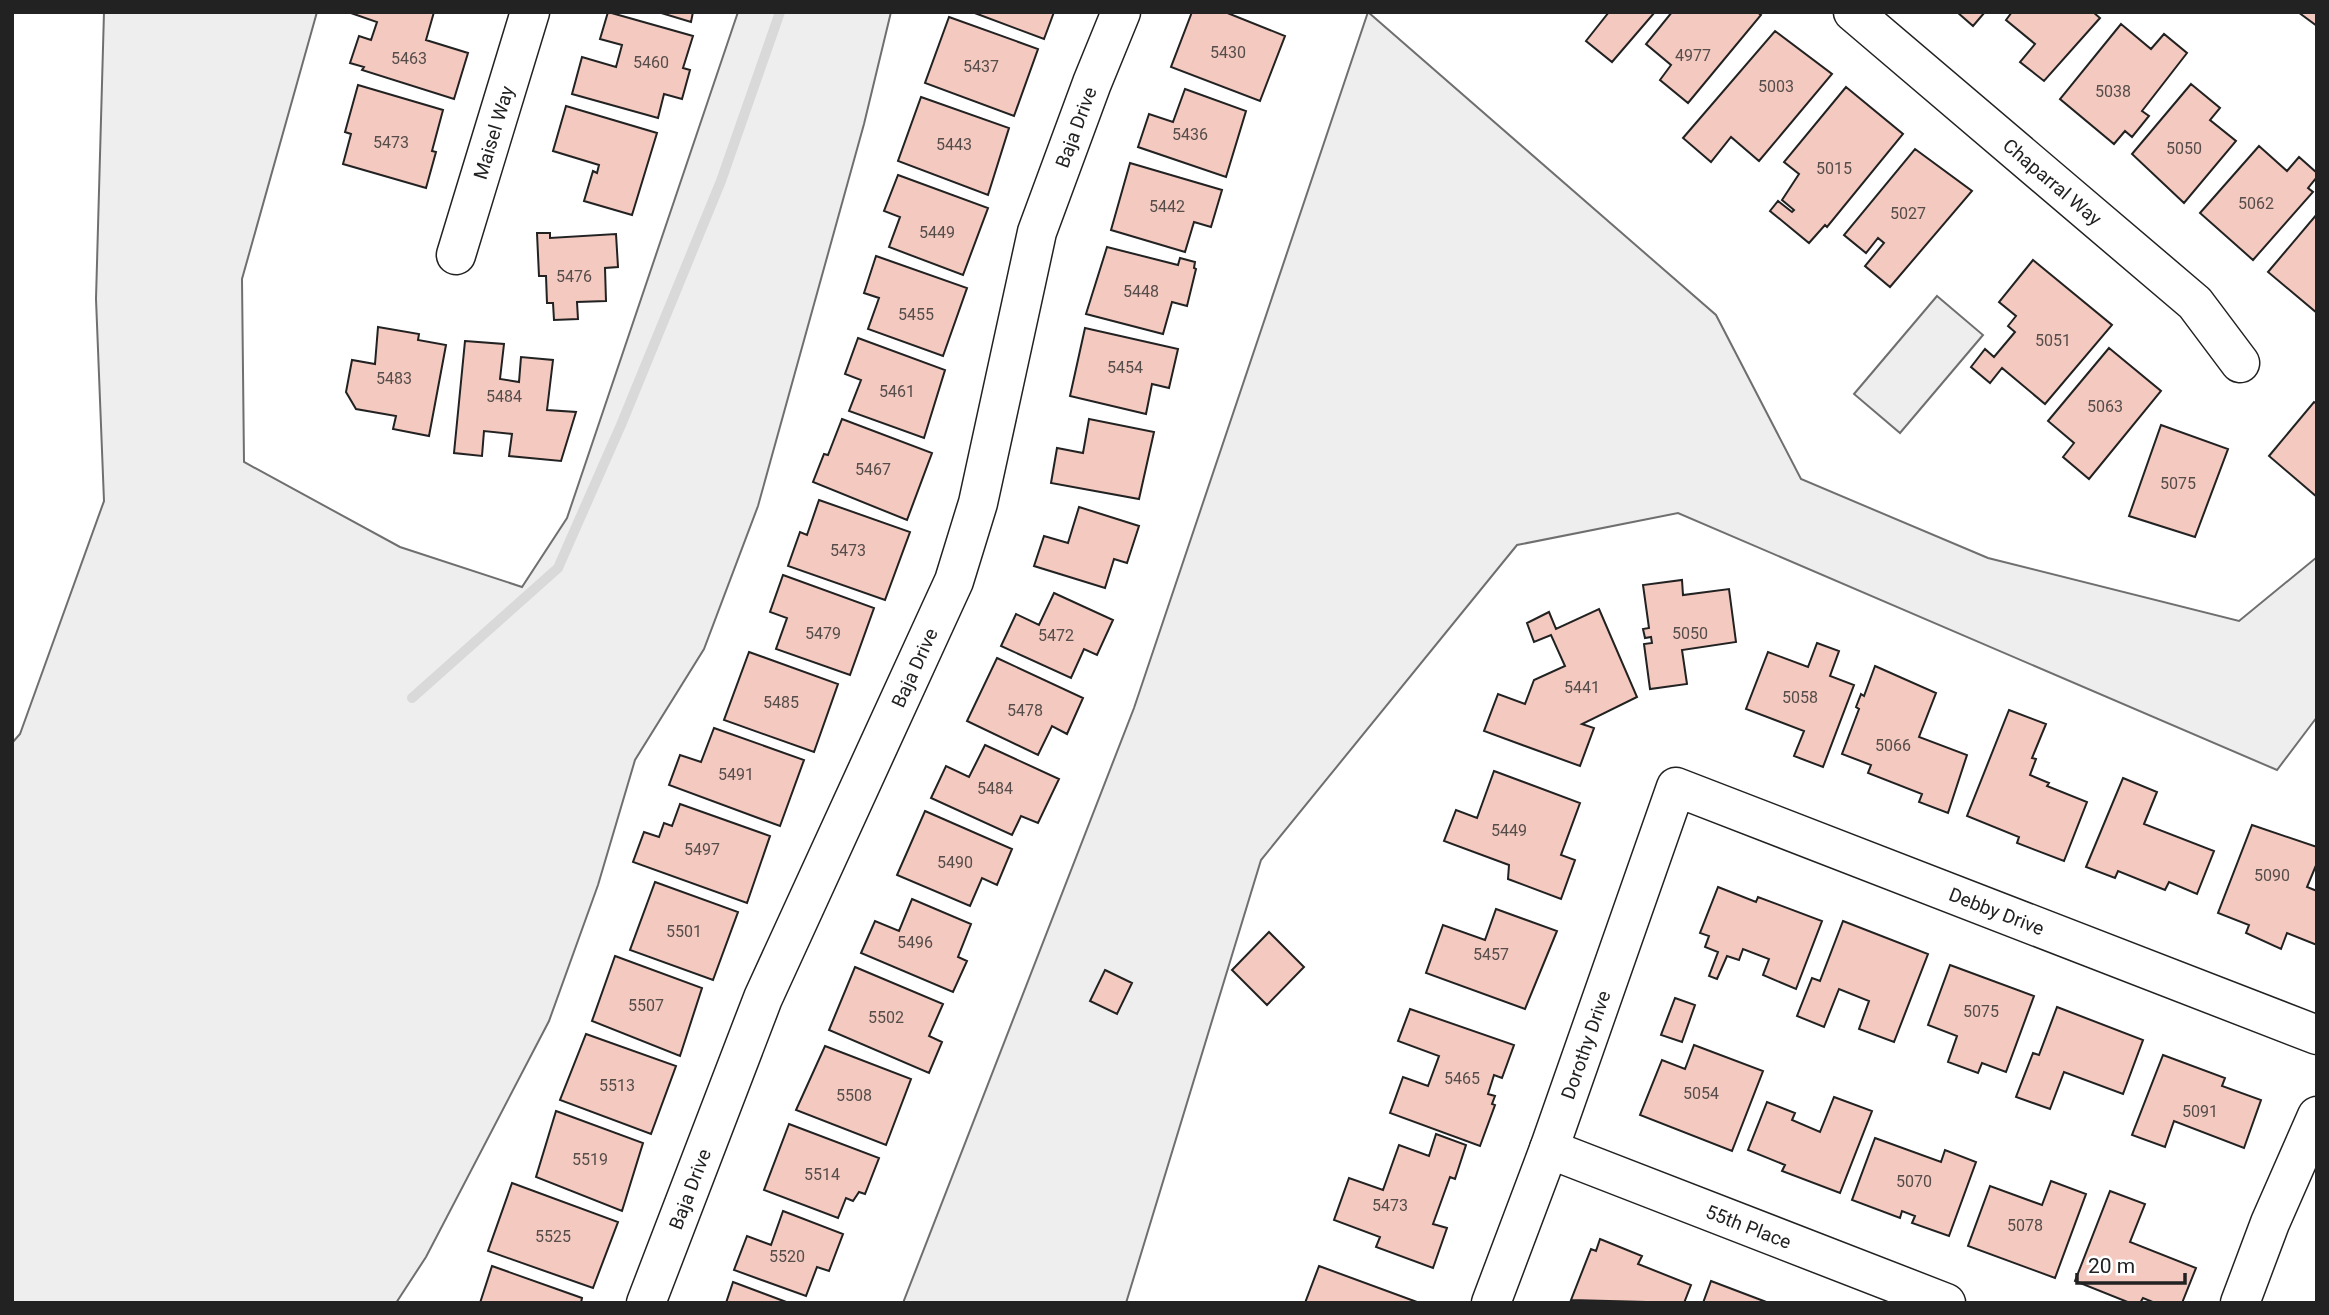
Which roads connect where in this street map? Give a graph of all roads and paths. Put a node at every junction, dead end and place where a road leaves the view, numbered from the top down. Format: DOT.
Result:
graph roads {
  1 [pos="530,12"];
  2 [pos="1121,12"];
  3 [pos="1853,12"];
  4 [pos="456,255"];
  5 [pos="2241,363"];
  6 [pos="1676,787"];
  7 [pos="2317,1035"];
  8 [pos="2317,1116"];
  9 [pos="1549,1149"];
  10 [pos="646,1303"];
  11 [pos="1491,1303"];
  12 [pos="1946,1303"];
  13 [pos="2240,1303"];
  1 -- 4 [label="street, Maisel Way"];
  2 -- 10 [label="street, Baja Drive"];
  3 -- 5 [label="street, Chaparral Way"];
  6 -- 7 [label="street, Debby Drive"];
  6 -- 9 [label="street, Dorothy Drive"];
  8 -- 13 [label="street"];
  9 -- 11 [label="street, Dorothy Drive"];
  9 -- 12 [label="street, 55th Place"];
}
